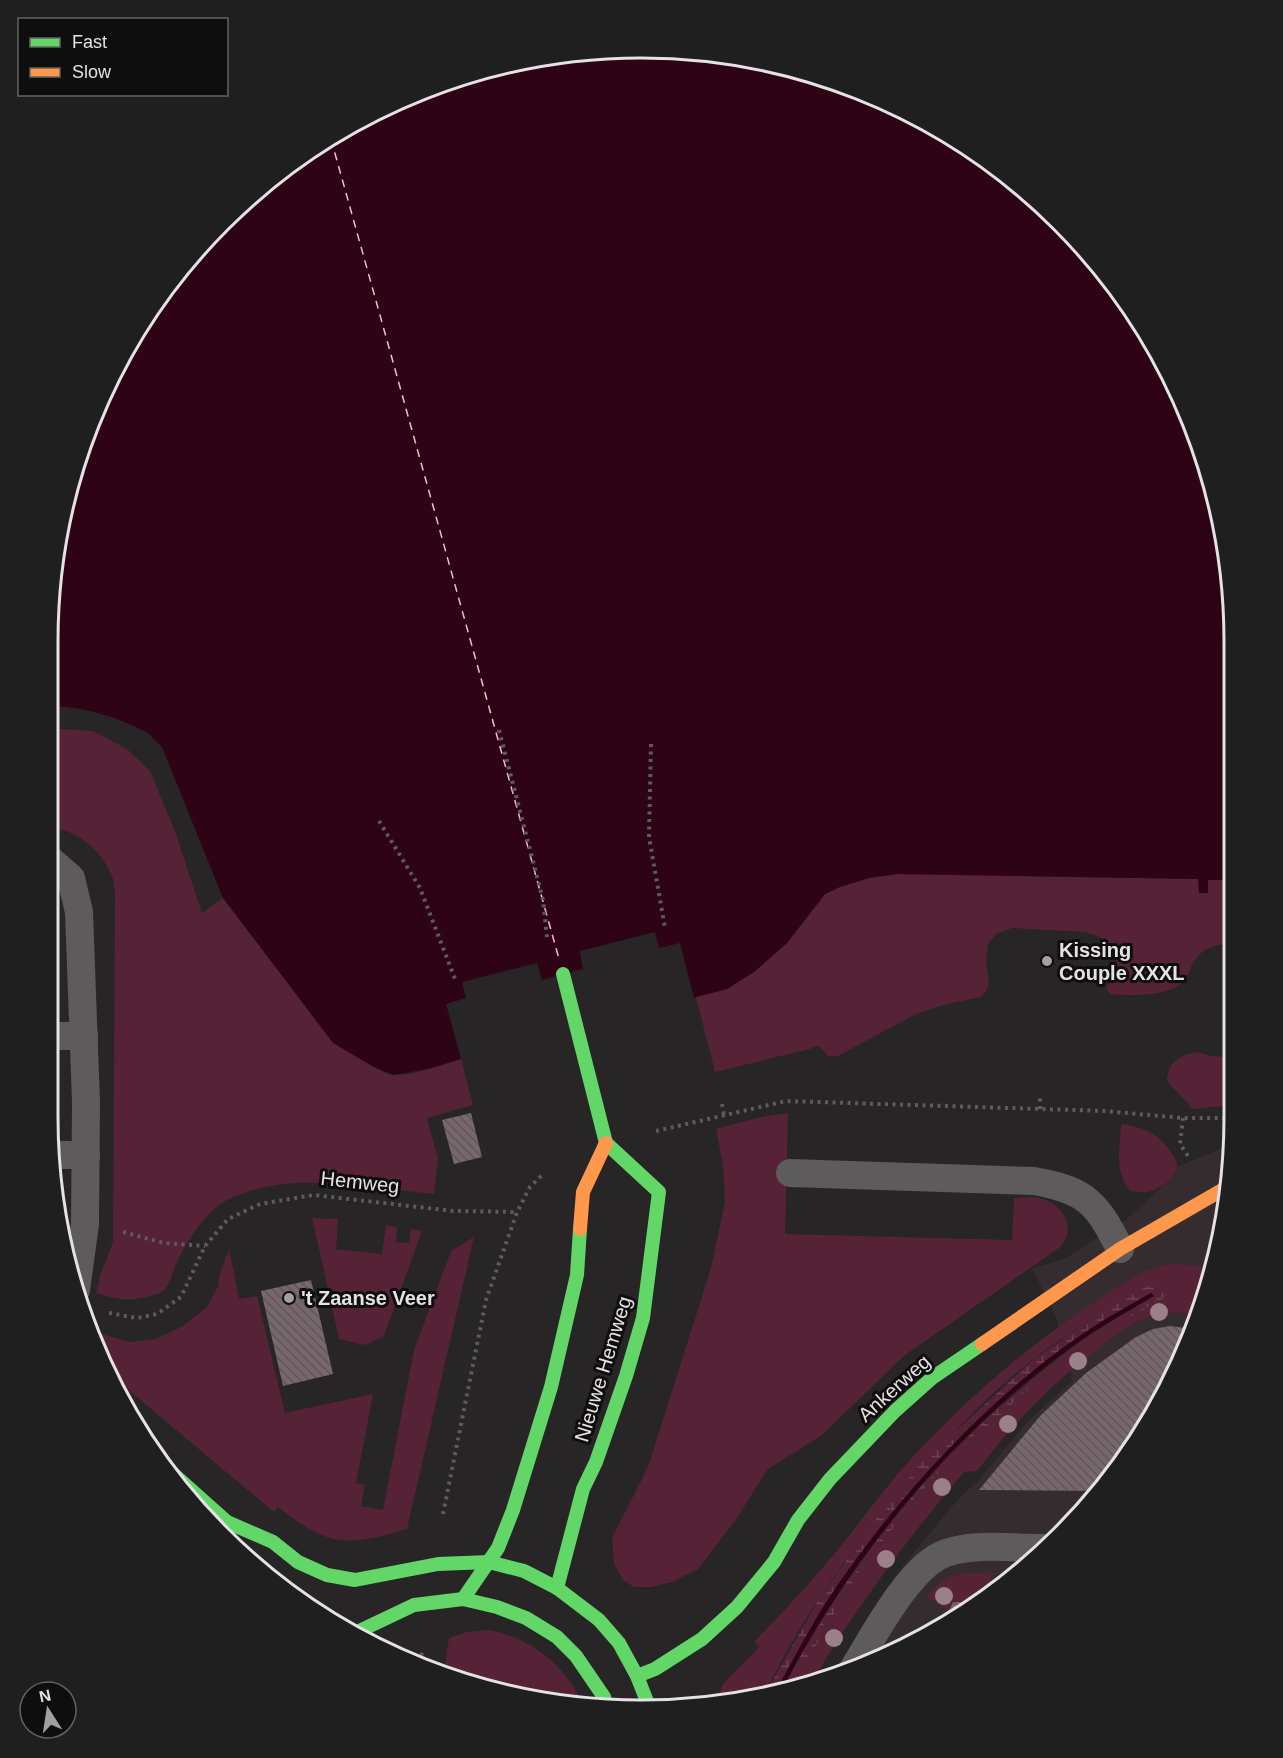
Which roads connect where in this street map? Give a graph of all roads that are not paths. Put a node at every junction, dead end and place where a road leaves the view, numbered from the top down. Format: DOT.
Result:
graph roads {
  1 [pos="58,867"];
  2 [pos="563,974"];
  3 [pos="58,1036"];
  4 [pos="84,1036"];
  5 [pos="606,1143"];
  6 [pos="60,1155"];
  7 [pos="86,1155"];
  8 [pos="790,1173"];
  9 [pos="1220,1191"];
  10 [pos="1120,1249"];
  11 [pos="79,1270"];
  12 [pos="202,1500"];
  13 [pos="227,1522"];
  14 [pos="232,1532"];
  15 [pos="1034,1548"];
  16 [pos="489,1562"];
  17 [pos="557,1588"];
  18 [pos="463,1599"];
  19 [pos="362,1627"];
  20 [pos="576,1656"];
  21 [pos="861,1657"];
  22 [pos="596,1663"];
  23 [pos="617,1669"];
  24 [pos="638,1676"];
  25 [pos="604,1698"];
  26 [pos="647,1700"];
  1 -- 4 [label="lane"];
  2 -- 5 [label="main road"];
  3 -- 4 [label="lane"];
  4 -- 7 [label="lane"];
  5 -- 16 [label="main road"];
  5 -- 17 [label="main road, Nieuwe Hemweg"];
  6 -- 7 [label="lane"];
  7 -- 11 [label="lane"];
  8 -- 10 [label="lane"];
  9 -- 10 [label="main road, Ankerweg"];
  10 -- 24 [label="main road, Ankerweg"];
  12 -- 13 [label="main road"];
  13 -- 14 [label="main road"];
  13 -- 16 [label="main road"];
  15 -- 21 [label="lane"];
  16 -- 17 [label="main road"];
  16 -- 18 [label="main road"];
  17 -- 24 [label="main road"];
  18 -- 19 [label="main road"];
  18 -- 20 [label="main road"];
  20 -- 22 [label="main road"];
  20 -- 25 [label="main road"];
  23 -- 24 [label="main road"];
  24 -- 26 [label="main road"];
}
